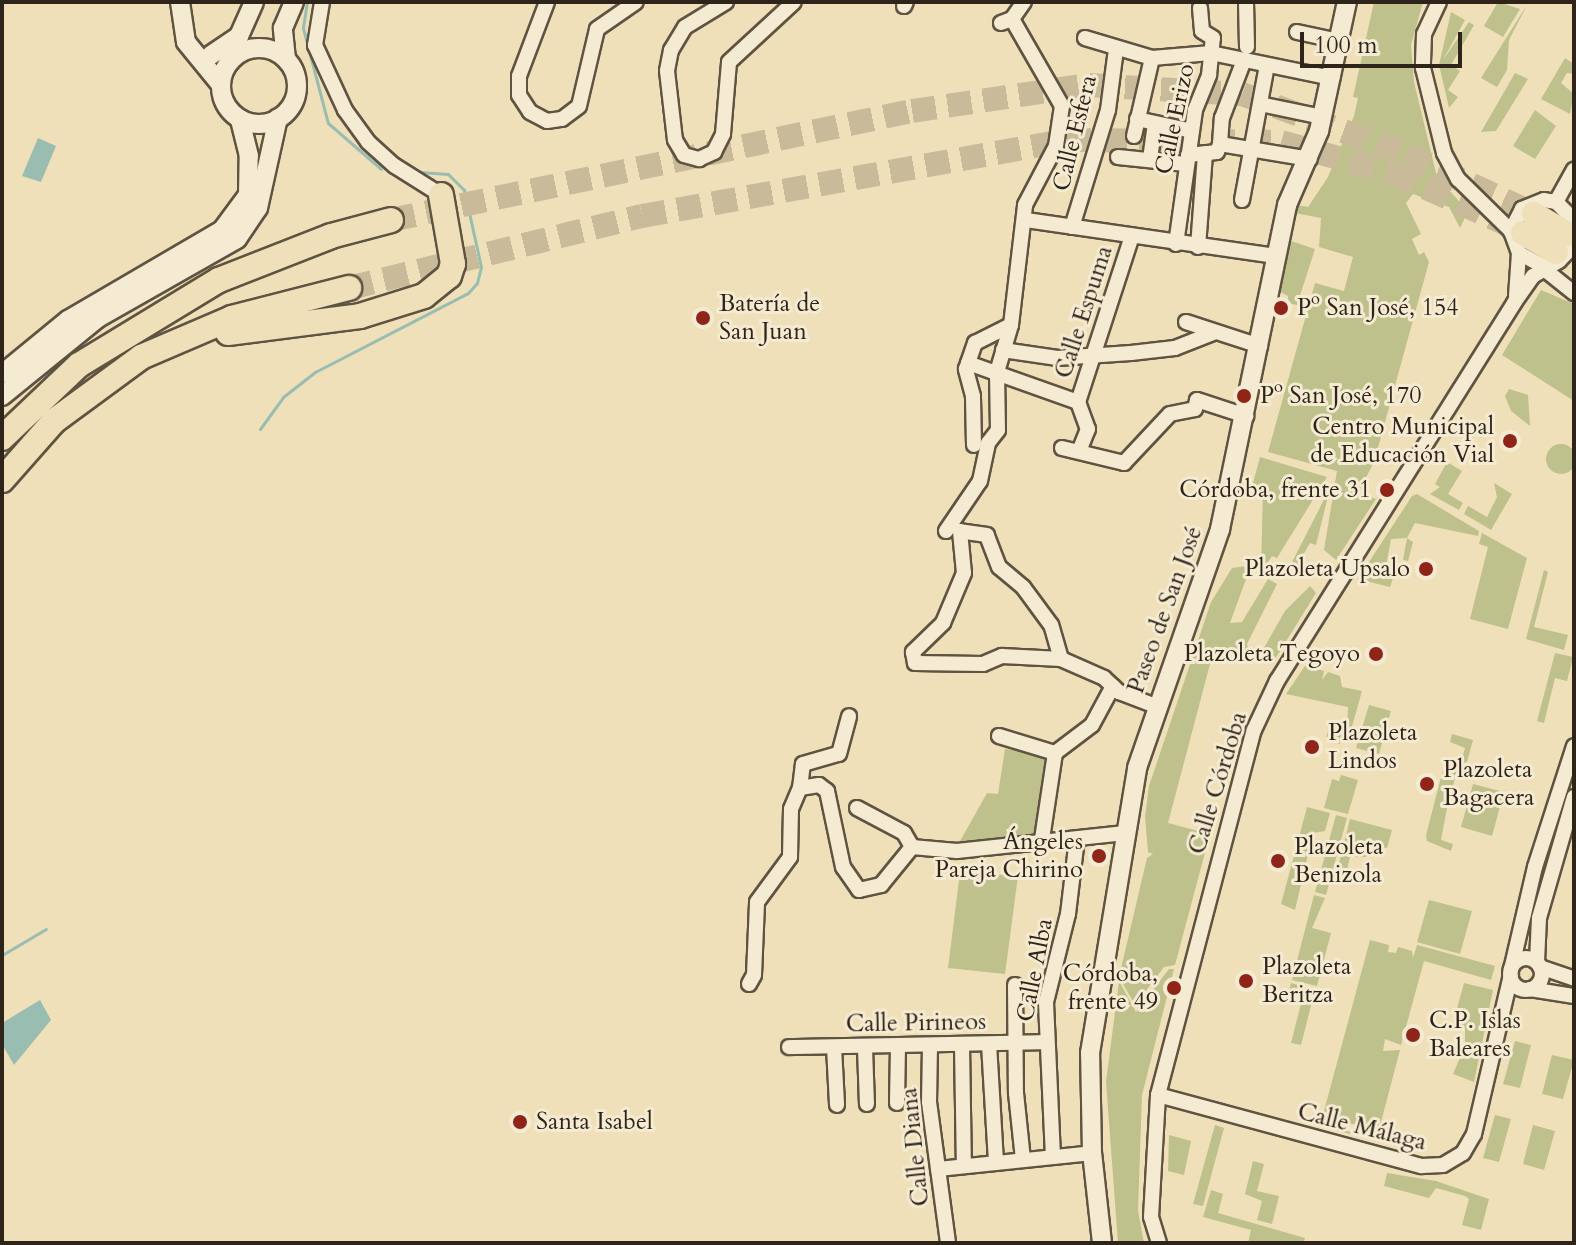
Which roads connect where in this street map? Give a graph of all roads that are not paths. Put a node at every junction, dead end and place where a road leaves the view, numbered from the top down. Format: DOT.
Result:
graph roads {
  1 [pos="180,2"];
  2 [pos="254,2"];
  3 [pos="261,2"];
  4 [pos="294,2"];
  5 [pos="322,2"];
  6 [pos="547,2"];
  7 [pos="636,2"];
  8 [pos="726,2"];
  9 [pos="794,2"];
  10 [pos="1024,2"];
  11 [pos="1246,2"];
  12 [pos="1347,2"];
  13 [pos="1439,2"];
  14 [pos="1200,8"];
  15 [pos="1297,32"];
  16 [pos="1085,38"];
  17 [pos="1339,41"];
  18 [pos="186,42"];
  19 [pos="1116,49"];
  20 [pos="1211,53"];
  21 [pos="1246,54"];
  22 [pos="211,55"];
  23 [pos="238,55"];
  24 [pos="1152,58"];
  25 [pos="286,59"];
  26 [pos="1267,65"];
  27 [pos="1332,78"];
  28 [pos="221,85"];
  29 [pos="1260,104"];
  30 [pos="1195,110"];
  31 [pos="1322,117"];
  32 [pos="278,118"];
  33 [pos="1222,118"];
  34 [pos="240,119"];
  35 [pos="1137,119"];
  36 [pos="1155,123"];
  37 [pos="1192,131"];
  38 [pos="1134,136"];
  39 [pos="1220,144"];
  40 [pos="1248,149"];
  41 [pos="1205,153"];
  42 [pos="1118,157"];
  43 [pos="1150,159"];
  44 [pos="1187,159"];
  45 [pos="1310,159"];
  46 [pos="1574,170"];
  47 [pos="441,195"];
  48 [pos="1242,200"];
  49 [pos="1556,202"];
  50 [pos="391,220"];
  51 [pos="1026,220"];
  52 [pos="1072,227"];
  53 [pos="1522,233"];
  54 [pos="1132,236"];
  55 [pos="1176,244"];
  56 [pos="1561,245"];
  57 [pos="1198,247"];
  58 [pos="1277,256"];
  59 [pos="349,288"];
  60 [pos="1574,293"];
  61 [pos="1514,303"];
  62 [pos="1186,322"];
  63 [pos="1011,325"];
  64 [pos="1213,333"];
  65 [pos="178,339"];
  66 [pos="1260,346"];
  67 [pos="1003,350"];
  68 [pos="1094,355"];
  69 [pos="968,363"];
  70 [pos="997,372"];
  71 [pos="2,374"];
  72 [pos="2,396"];
  73 [pos="1078,402"];
  74 [pos="1246,416"];
  75 [pos="2,438"];
  76 [pos="974,445"];
  77 [pos="1062,448"];
  78 [pos="1080,449"];
  79 [pos="2,480"];
  80 [pos="953,531"];
  81 [pos="1061,659"];
  82 [pos="1113,686"];
  83 [pos="1156,706"];
  84 [pos="849,716"];
  85 [pos="999,736"];
  86 [pos="1574,746"];
  87 [pos="1055,753"];
  88 [pos="800,788"];
  89 [pos="1574,797"];
  90 [pos="857,808"];
  91 [pos="1125,833"];
  92 [pos="1042,839"];
  93 [pos="1077,839"];
  94 [pos="912,847"];
  95 [pos="1539,964"];
  96 [pos="1511,973"];
  97 [pos="1574,979"];
  98 [pos="749,984"];
  99 [pos="1015,985"];
  100 [pos="1529,989"];
  101 [pos="1574,996"];
  102 [pos="1502,1029"];
  103 [pos="1045,1042"];
  104 [pos="1015,1043"];
  105 [pos="989,1044"];
  106 [pos="962,1045"];
  107 [pos="930,1046"];
  108 [pos="789,1047"];
  109 [pos="834,1047"];
  110 [pos="898,1047"];
  111 [pos="865,1048"];
  112 [pos="1161,1096"];
  113 [pos="897,1103"];
  114 [pos="867,1104"];
  115 [pos="837,1105"];
  116 [pos="1092,1153"];
  117 [pos="1053,1157"];
  118 [pos="1023,1160"];
  119 [pos="996,1163"];
  120 [pos="964,1166"];
  121 [pos="938,1169"];
  122 [pos="948,1243"];
  123 [pos="1102,1243"];
  124 [pos="1159,1243"];
  1 -- 18 [label="street"];
  2 -- 22 [label="street"];
  3 -- 23 [label="street"];
  4 -- 25 [label="street"];
  5 -- 47 [label="street"];
  6 -- 7 [label="street"];
  8 -- 9 [label="street"];
  10 -- 51 [label="street"];
  11 -- 21 [label="street"];
  12 -- 17 [label="street, Paseo de San José"];
  13 -- 53 [label="street"];
  14 -- 20 [label="street, Calle Erizo"];
  15 -- 17 [label="street"];
  16 -- 19 [label="street"];
  17 -- 27 [label="street, Paseo de San José"];
  18 -- 22 [label="street"];
  18 -- 28 [label="street"];
  19 -- 24 [label="street"];
  19 -- 52 [label="street, Calle Esfera"];
  20 -- 21 [label="street"];
  20 -- 24 [label="street"];
  20 -- 30 [label="street, Calle Erizo"];
  21 -- 26 [label="street"];
  21 -- 33 [label="street"];
  22 -- 23 [label="street"];
  23 -- 25 [label="street"];
  23 -- 28 [label="street"];
  24 -- 35 [label="street"];
  25 -- 32 [label="street"];
  26 -- 27 [label="street"];
  26 -- 29 [label="street"];
  27 -- 31 [label="street, Paseo de San José"];
  28 -- 34 [label="street"];
  29 -- 31 [label="street"];
  29 -- 40 [label="street"];
  30 -- 33 [label="street"];
  30 -- 37 [label="street, Calle Erizo"];
  31 -- 45 [label="street, Paseo de San José"];
  32 -- 34 [label="street"];
  32 -- 72 [label="street"];
  33 -- 39 [label="street"];
  34 -- 71 [label="street"];
  35 -- 36 [label="street"];
  35 -- 38 [label="street"];
  36 -- 37 [label="street"];
  36 -- 43 [label="street"];
  37 -- 44 [label="street, Calle Erizo"];
  39 -- 40 [label="street"];
  39 -- 41 [label="street"];
  40 -- 45 [label="street"];
  40 -- 48 [label="street"];
  41 -- 44 [label="street"];
  41 -- 57 [label="street"];
  42 -- 43 [label="street"];
  43 -- 44 [label="street"];
  44 -- 55 [label="street, Calle Erizo"];
  45 -- 58 [label="street, Paseo de San José"];
  46 -- 49 [label="street"];
  47 -- 65 [label="highway"];
  49 -- 53 [label="street"];
  49 -- 56 [label="street"];
  50 -- 75 [label="highway"];
  51 -- 52 [label="street"];
  51 -- 63 [label="street"];
  52 -- 54 [label="street"];
  53 -- 56 [label="highway"];
  53 -- 61 [label="street, Calle Córdoba"];
  54 -- 55 [label="street"];
  54 -- 68 [label="street, Calle Espuma"];
  55 -- 57 [label="street"];
  56 -- 60 [label="street"];
  56 -- 61 [label="street, Calle Córdoba"];
  57 -- 58 [label="street"];
  58 -- 66 [label="street, Paseo de San José"];
  59 -- 65 [label="highway"];
  61 -- 112 [label="street, Calle Córdoba"];
  62 -- 64 [label="street"];
  63 -- 67 [label="street"];
  63 -- 69 [label="street"];
  64 -- 66 [label="street"];
  64 -- 68 [label="street"];
  65 -- 79 [label="highway"];
  66 -- 74 [label="street, Paseo de San José"];
  67 -- 68 [label="street"];
  67 -- 70 [label="street"];
  68 -- 73 [label="street, Calle Espuma"];
  69 -- 70 [label="street"];
  69 -- 76 [label="street"];
  70 -- 73 [label="street"];
  70 -- 80 [label="street"];
  73 -- 78 [label="street"];
  74 -- 78 [label="street"];
  74 -- 83 [label="street, Paseo de San José"];
  77 -- 78 [label="street"];
  80 -- 81 [label="street"];
  80 -- 81 [label="street"];
  81 -- 82 [label="street"];
  82 -- 83 [label="street"];
  82 -- 87 [label="street"];
  83 -- 91 [label="street, Paseo de San José"];
  84 -- 88 [label="street"];
  85 -- 87 [label="street"];
  86 -- 96 [label="street, Calle Málaga"];
  87 -- 92 [label="street"];
  88 -- 94 [label="street"];
  88 -- 98 [label="street"];
  89 -- 95 [label="street"];
  90 -- 94 [label="street"];
  91 -- 93 [label="street"];
  91 -- 116 [label="street, Paseo de San José"];
  92 -- 93 [label="street"];
  92 -- 94 [label="street"];
  93 -- 103 [label="street, Calle Alba"];
  95 -- 96 [label="street"];
  95 -- 97 [label="street"];
  95 -- 100 [label="street"];
  96 -- 100 [label="street"];
  96 -- 102 [label="street, Calle Málaga"];
  99 -- 104 [label="street"];
  100 -- 101 [label="street"];
  100 -- 102 [label="street, Calle Málaga"];
  102 -- 112 [label="street, Calle Málaga"];
  103 -- 104 [label="street, Calle Pirineos"];
  103 -- 117 [label="street, Calle Alba"];
  104 -- 105 [label="street, Calle Pirineos"];
  104 -- 118 [label="street"];
  105 -- 106 [label="street, Calle Pirineos"];
  105 -- 119 [label="street"];
  106 -- 107 [label="street, Calle Pirineos"];
  106 -- 120 [label="street"];
  107 -- 110 [label="street, Calle Pirineos"];
  107 -- 121 [label="street, Calle Diana"];
  108 -- 109 [label="street, Calle Pirineos"];
  109 -- 111 [label="street, Calle Pirineos"];
  109 -- 115 [label="street"];
  110 -- 111 [label="street, Calle Pirineos"];
  110 -- 113 [label="street"];
  111 -- 114 [label="street"];
  112 -- 124 [label="street, Calle Córdoba"];
  116 -- 117 [label="street"];
  116 -- 123 [label="street, Paseo de San José"];
  117 -- 118 [label="street"];
  118 -- 119 [label="street"];
  119 -- 120 [label="street"];
  120 -- 121 [label="street"];
  121 -- 122 [label="street, Calle Diana"];
}
